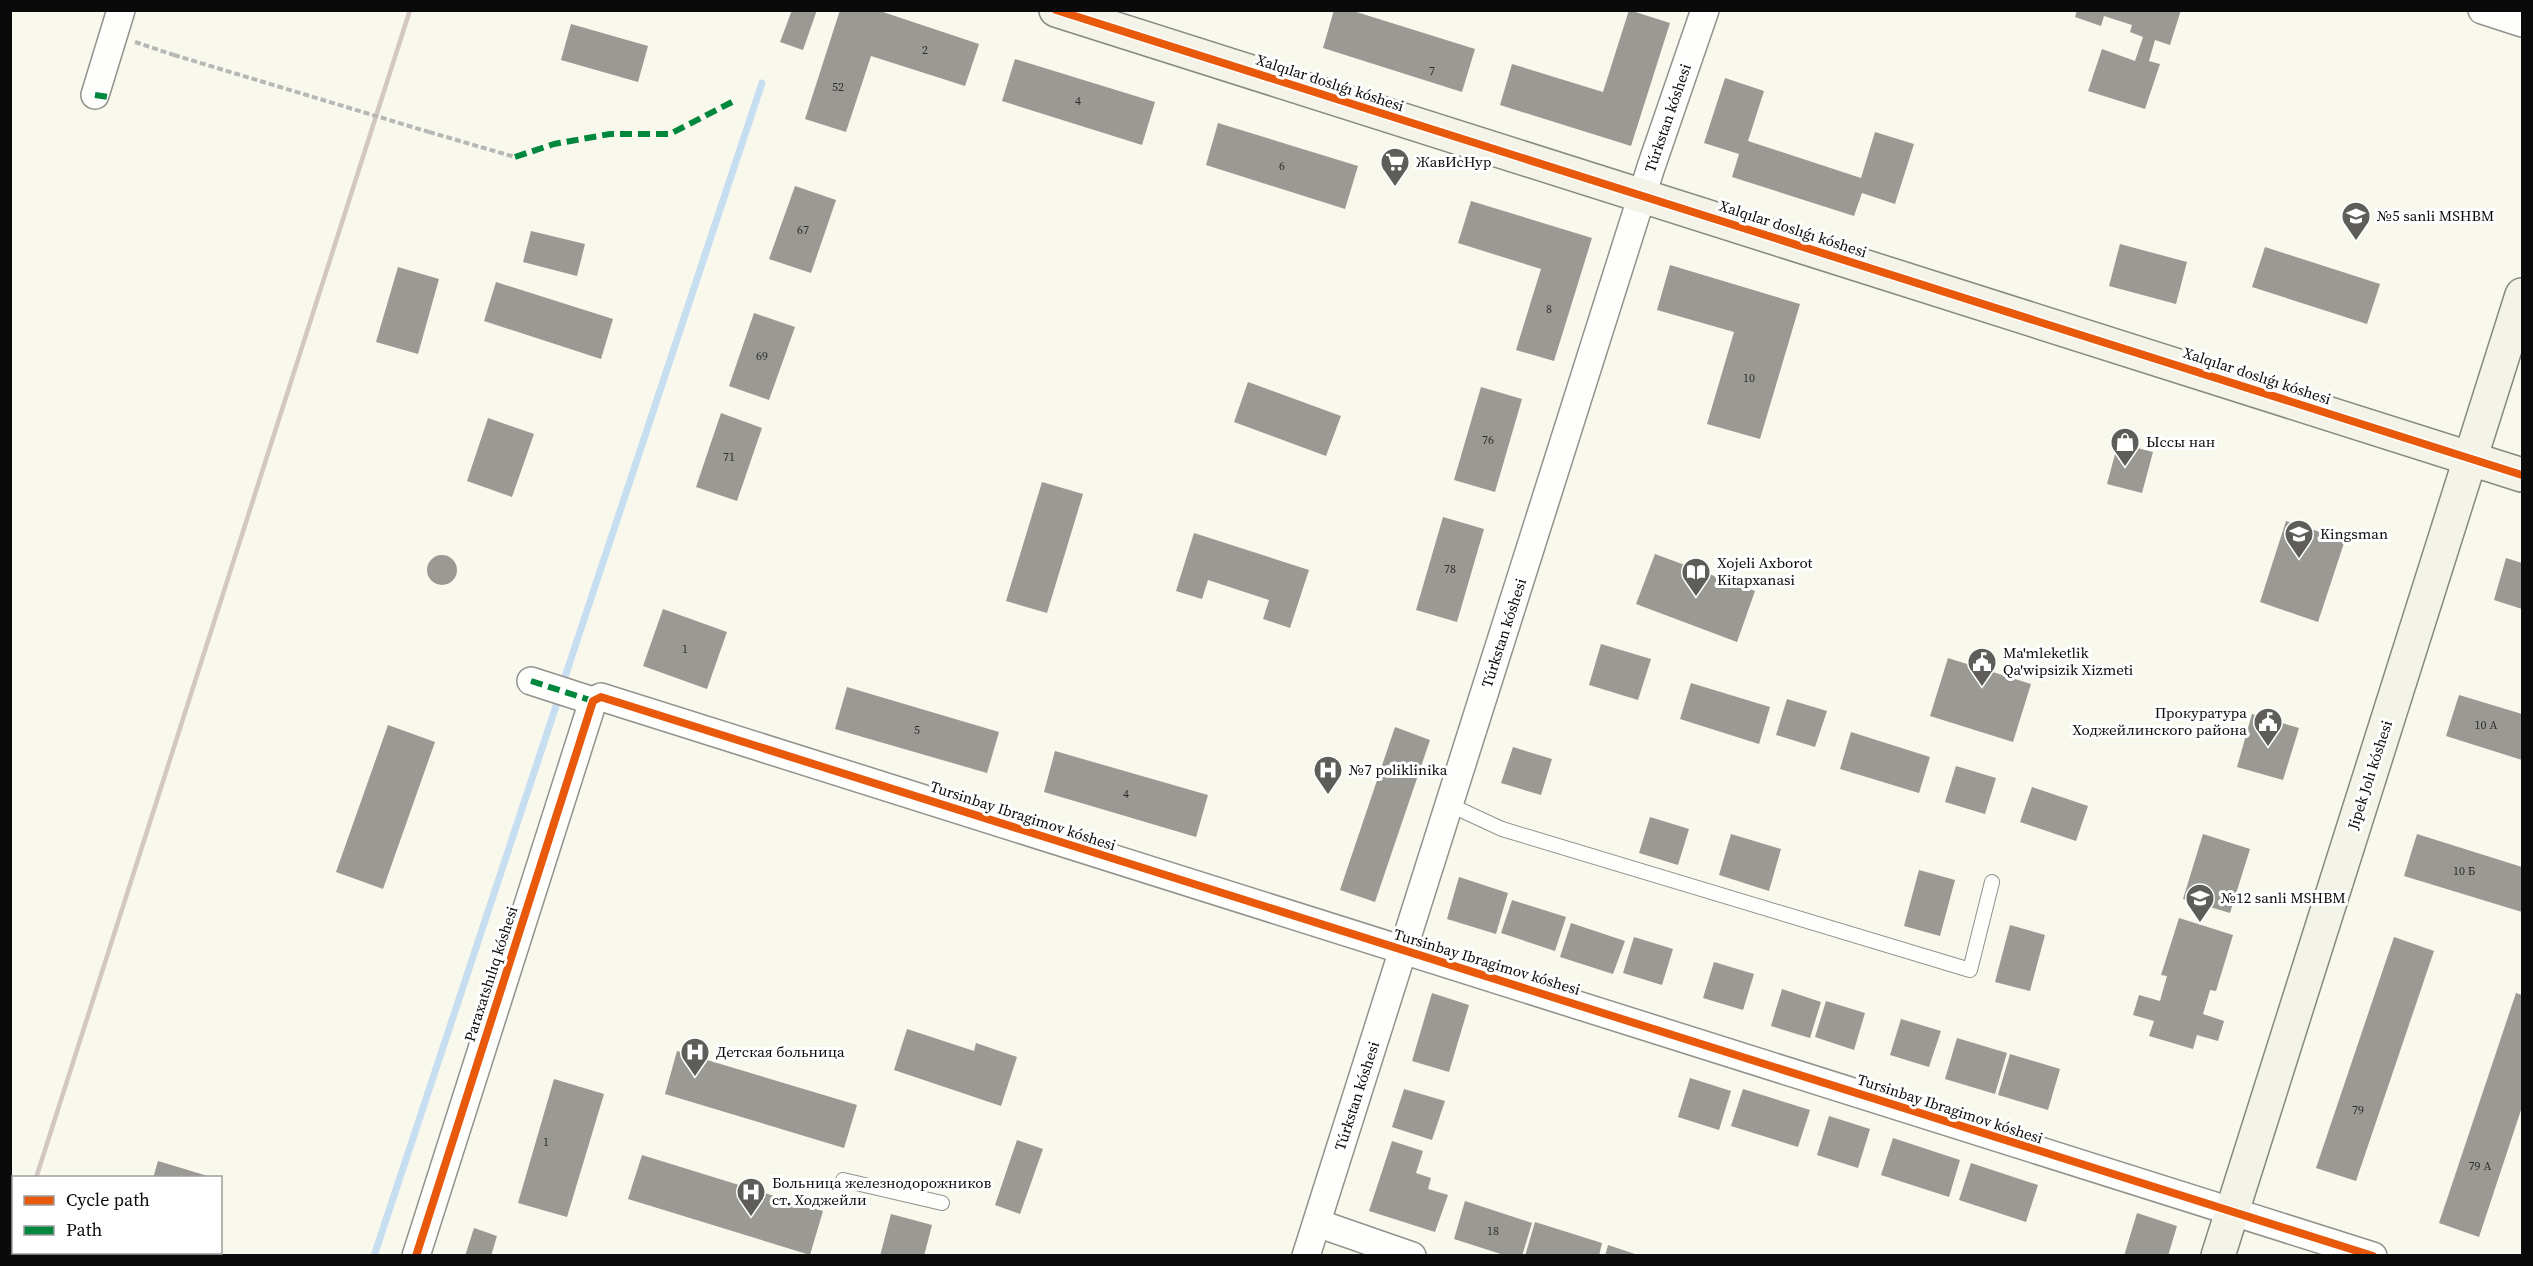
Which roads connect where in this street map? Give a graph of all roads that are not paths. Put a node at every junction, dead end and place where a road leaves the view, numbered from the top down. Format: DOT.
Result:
graph roads {
  1 [pos="121,10"];
  2 [pos="1056,10"];
  3 [pos="1705,10"];
  4 [pos="2482,10"];
  5 [pos="2523,23"];
  6 [pos="95,95"];
  7 [pos="1642,196"];
  8 [pos="2523,295"];
  9 [pos="2471,458"];
  10 [pos="2523,475"];
  11 [pos="531,681"];
  12 [pos="593,701"];
  13 [pos="1450,805"];
  14 [pos="1992,882"];
  15 [pos="1404,950"];
  16 [pos="843,1180"];
  17 [pos="942,1203"];
  18 [pos="2232,1211"];
  19 [pos="1317,1223"];
  20 [pos="416,1256"];
  21 [pos="1306,1256"];
  22 [pos="1412,1256"];
  23 [pos="2218,1256"];
  24 [pos="2373,1256"];
  1 -- 6 [label="street"];
  2 -- 7 [label="street, Xalqılar doslıǵı kóshesi"];
  3 -- 7 [label="street, Túrkstan kóshesi"];
  4 -- 5 [label="street"];
  7 -- 9 [label="street, Xalqılar doslıǵı kóshesi"];
  7 -- 13 [label="street, Túrkstan kóshesi"];
  8 -- 9 [label="street, Jipek Jolı kóshesi"];
  9 -- 10 [label="street, Xalqılar doslıǵı kóshesi"];
  9 -- 18 [label="street, Jipek Jolı kóshesi"];
  11 -- 12 [label="street, Tursinbay Ibragimov kóshesi"];
  12 -- 15 [label="street, Tursinbay Ibragimov kóshesi"];
  12 -- 20 [label="street, Paraxatshılıq kóshesi"];
  13 -- 14 [label="lane"];
  13 -- 15 [label="street, Túrkstan kóshesi"];
  15 -- 18 [label="street, Tursinbay Ibragimov kóshesi"];
  15 -- 19 [label="street, Túrkstan kóshesi"];
  16 -- 17 [label="lane"];
  18 -- 23 [label="street, Jipek Jolı kóshesi"];
  18 -- 24 [label="street, Tursinbay Ibragimov kóshesi"];
  19 -- 21 [label="street, Túrkstan kóshesi"];
  19 -- 22 [label="street"];
}
